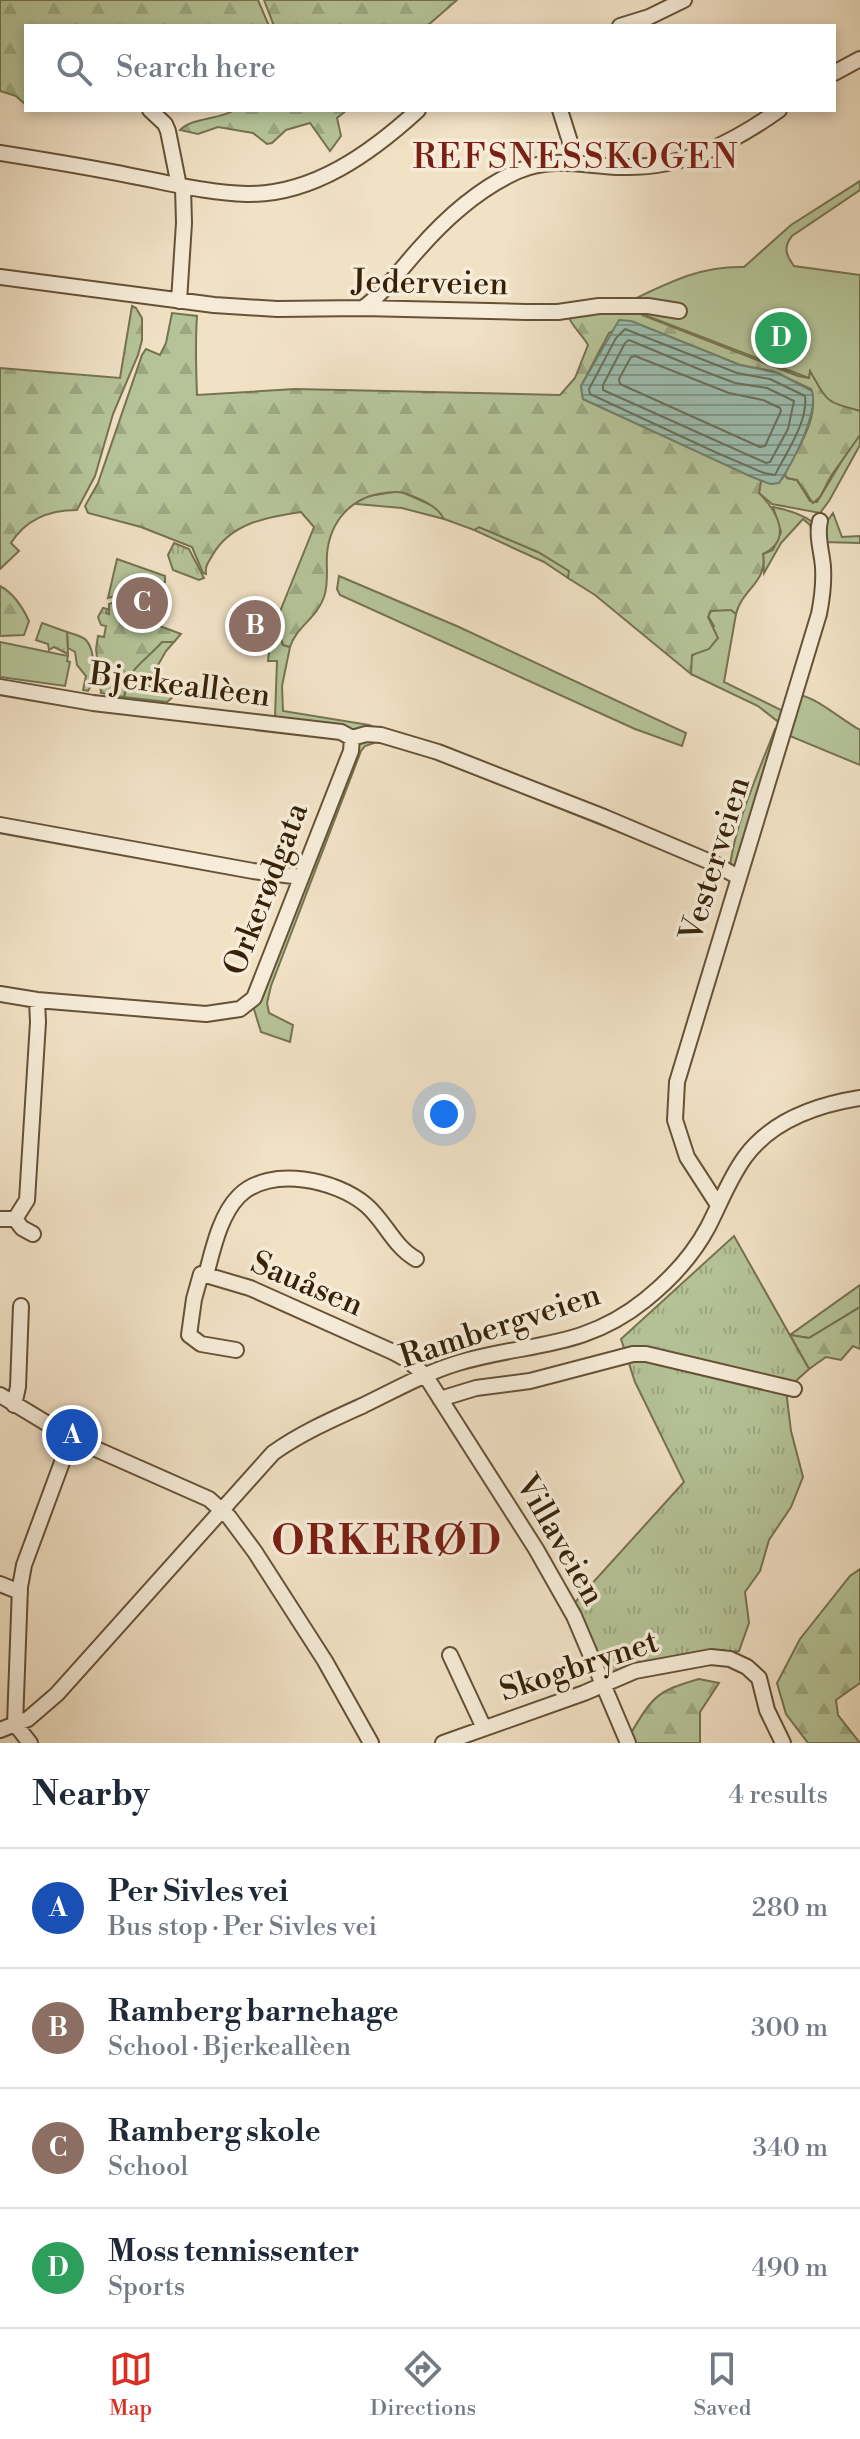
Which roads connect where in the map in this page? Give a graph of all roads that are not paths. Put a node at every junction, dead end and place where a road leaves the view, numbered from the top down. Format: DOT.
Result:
graph roads {
  1 [pos="684,0"];
  2 [pos="626,24"];
  3 [pos="860,59"];
  4 [pos="836,72"];
  5 [pos="152,112"];
  6 [pos="416,112"];
  7 [pos="561,112"];
  8 [pos="776,112"];
  9 [pos="0,153"];
  10 [pos="573,162"];
  11 [pos="181,186"];
  12 [pos="0,277"];
  13 [pos="179,301"];
  14 [pos="363,308"];
  15 [pos="679,311"];
  16 [pos="820,521"];
  17 [pos="0,687"];
  18 [pos="352,738"];
  19 [pos="0,825"];
  20 [pos="301,877"];
  21 [pos="738,877"];
  22 [pos="0,994"];
  23 [pos="37,1000"];
  24 [pos="860,1098"];
  25 [pos="718,1205"];
  26 [pos="7,1219"];
  27 [pos="33,1234"];
  28 [pos="416,1259"];
  29 [pos="206,1275"];
  30 [pos="21,1306"];
  31 [pos="236,1350"];
  32 [pos="425,1375"];
  33 [pos="794,1389"];
  34 [pos="0,1395"];
  35 [pos="440,1399"];
  36 [pos="14,1405"];
  37 [pos="71,1438"];
  38 [pos="220,1511"];
  39 [pos="0,1584"];
  40 [pos="20,1592"];
  41 [pos="450,1655"];
  42 [pos="602,1685"];
  43 [pos="15,1724"];
  44 [pos="484,1728"];
  45 [pos="0,1730"];
  46 [pos="30,1743"];
  47 [pos="371,1743"];
  48 [pos="443,1743"];
  49 [pos="628,1743"];
  50 [pos="783,1743"];
  1 -- 2 [label="street"];
  3 -- 4 [label="street"];
  5 -- 11 [label="street"];
  6 -- 11 [label="street"];
  7 -- 10 [label="street"];
  8 -- 10 [label="street"];
  9 -- 11 [label="street"];
  10 -- 14 [label="street"];
  11 -- 13 [label="street"];
  12 -- 13 [label="street, Jederveien"];
  13 -- 14 [label="street, Jederveien"];
  14 -- 15 [label="street, Jederveien"];
  16 -- 21 [label="street, Vesterveien"];
  17 -- 18 [label="street, Bjerkeallèen"];
  18 -- 20 [label="street, Orkerødgata"];
  18 -- 21 [label="street, Bjerkeallèen"];
  19 -- 20 [label="street"];
  20 -- 23 [label="street, Orkerødgata"];
  21 -- 25 [label="street, Vesterveien"];
  22 -- 23 [label="street, Orkerødgata"];
  23 -- 26 [label="street"];
  24 -- 25 [label="street, Rambergveien"];
  25 -- 32 [label="street, Rambergveien"];
  26 -- 27 [label="street"];
  28 -- 29 [label="street, Sauåsen"];
  29 -- 31 [label="street, Sauåsen"];
  29 -- 32 [label="street, Sauåsen"];
  30 -- 36 [label="street"];
  32 -- 35 [label="street, Villaveien"];
  32 -- 38 [label="street, Rambergveien"];
  33 -- 35 [label="street"];
  34 -- 36 [label="street"];
  35 -- 42 [label="street, Villaveien"];
  36 -- 37 [label="street"];
  37 -- 38 [label="street"];
  37 -- 40 [label="street"];
  38 -- 43 [label="street, Rambergveien"];
  38 -- 47 [label="street"];
  39 -- 40 [label="street"];
  40 -- 43 [label="street"];
  41 -- 44 [label="street, Skogbrynet"];
  42 -- 44 [label="street, Skogbrynet"];
  42 -- 49 [label="street, Villaveien"];
  42 -- 50 [label="street, Skogbrynet"];
  43 -- 45 [label="street, Rambergveien"];
  43 -- 46 [label="street"];
  44 -- 48 [label="street, Skogbrynet"];
}
